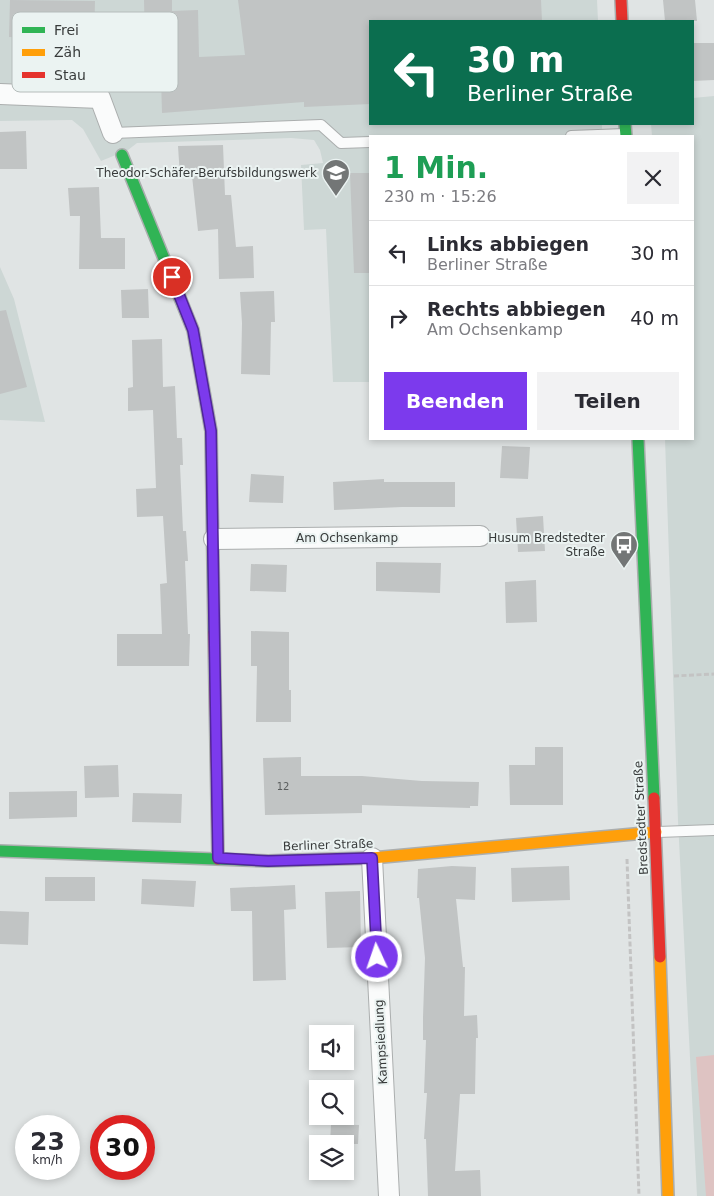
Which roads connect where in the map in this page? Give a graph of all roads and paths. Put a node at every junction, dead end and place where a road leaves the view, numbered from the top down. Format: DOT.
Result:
graph roads {
  1 [pos="621,0"];
  2 [pos="622,20"];
  3 [pos="0,94"];
  4 [pos="626,131"];
  5 [pos="113,133"];
  6 [pos="582,135"];
  7 [pos="369,142"];
  8 [pos="122,155"];
  9 [pos="638,440"];
  10 [pos="480,536"];
  11 [pos="214,539"];
  12 [pos="714,674"];
  13 [pos="648,678"];
  14 [pos="714,830"];
  15 [pos="656,832"];
  16 [pos="625,835"];
  17 [pos="0,851"];
  18 [pos="218,858"];
  19 [pos="372,858"];
  20 [pos="389,1196"];
  21 [pos="639,1196"];
  22 [pos="668,1196"];
  1 -- 2 [label="street"];
  3 -- 5 [label="street"];
  4 -- 6 [label="lane"];
  5 -- 7 [label="lane"];
  8 -- 11 [label="street"];
  9 -- 13 [label="street, Bredstedter Straße"];
  10 -- 11 [label="street, Am Ochsenkamp"];
  11 -- 18 [label="street"];
  12 -- 13 [label="path"];
  13 -- 15 [label="street, Bredstedter Straße"];
  14 -- 15 [label="lane"];
  15 -- 16 [label="street, Berliner Straße"];
  15 -- 22 [label="street, Bredstedter Straße"];
  16 -- 19 [label="street, Berliner Straße"];
  16 -- 21 [label="path"];
  17 -- 18 [label="street, Berliner Straße"];
  18 -- 19 [label="street, Berliner Straße"];
  19 -- 20 [label="street, Kampsiedlung"];
}
